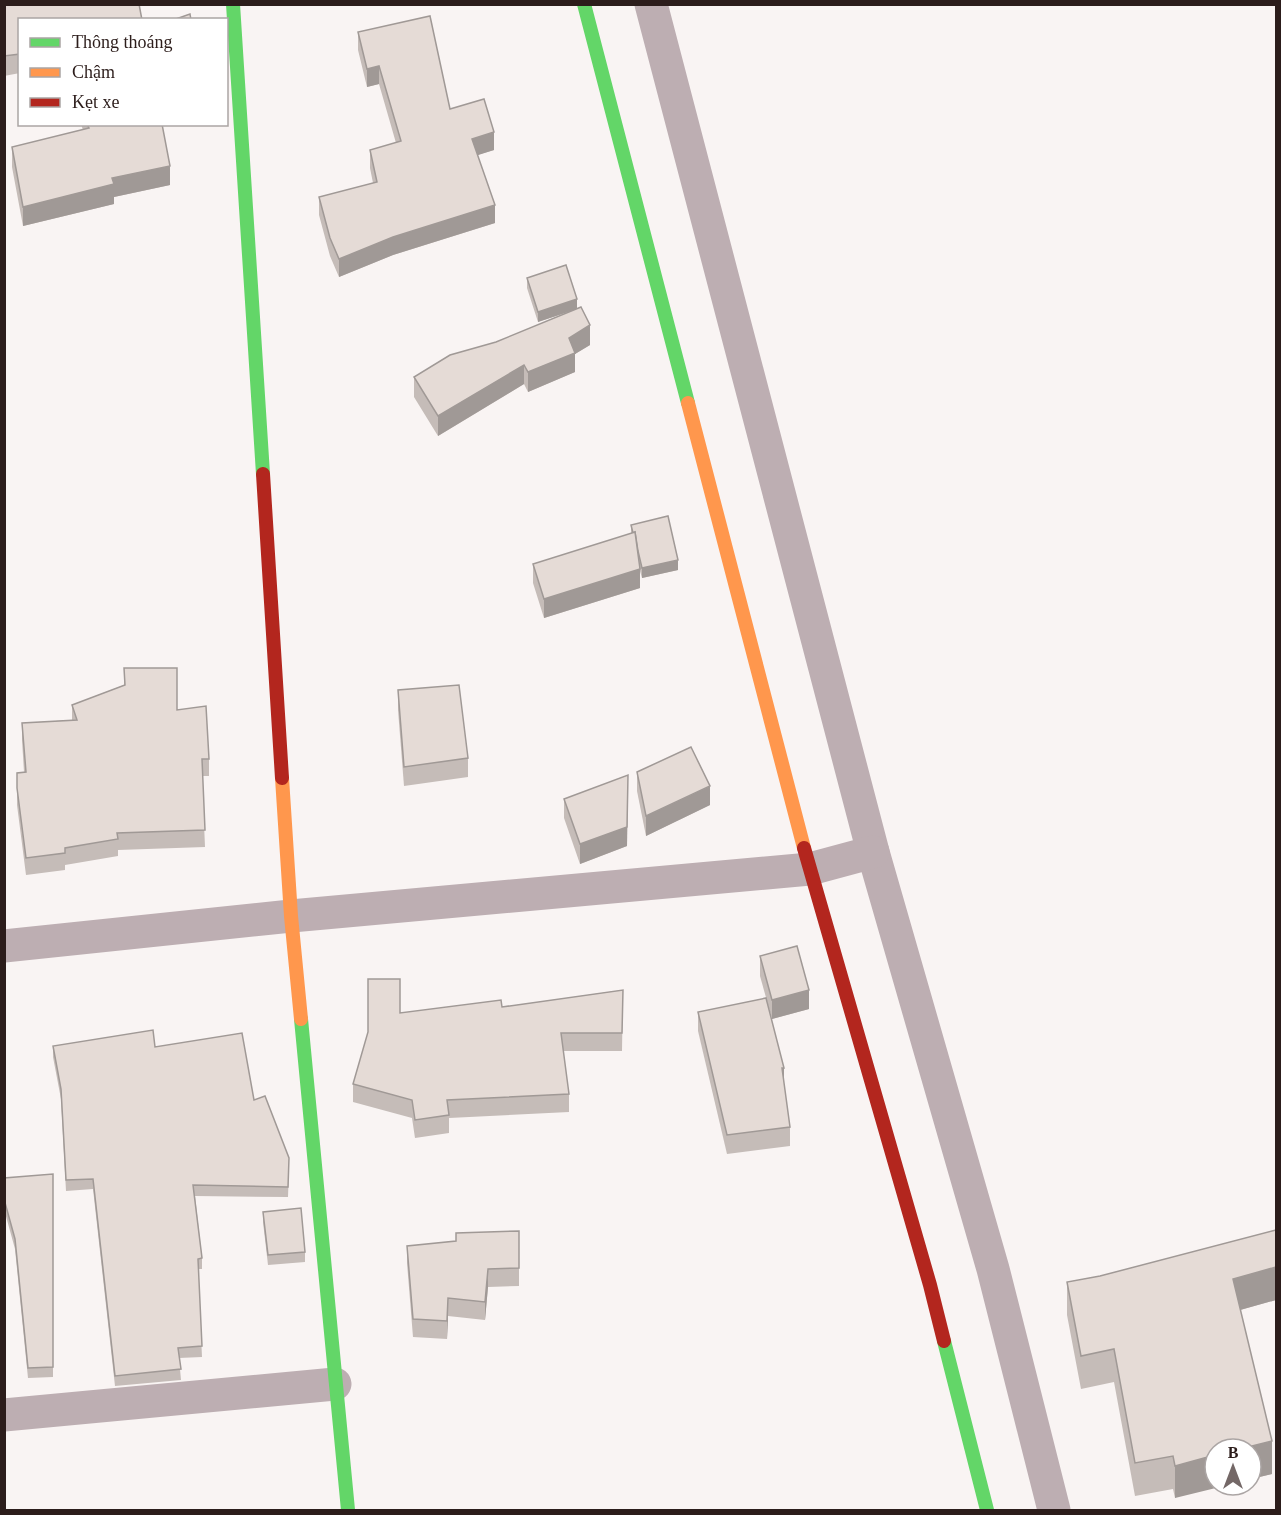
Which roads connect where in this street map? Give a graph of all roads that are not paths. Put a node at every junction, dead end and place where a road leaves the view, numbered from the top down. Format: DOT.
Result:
graph roads {
  1 [pos="233,4"];
  2 [pos="584,4"];
  3 [pos="651,4"];
  4 [pos="873,852"];
  5 [pos="810,870"];
  6 [pos="291,916"];
  7 [pos="4,946"];
  8 [pos="335,1384"];
  9 [pos="4,1415"];
  10 [pos="348,1510"];
  11 [pos="987,1510"];
  12 [pos="1054,1510"];
  1 -- 6 [label="street"];
  2 -- 5 [label="street"];
  3 -- 4 [label="street"];
  4 -- 5 [label="street"];
  4 -- 12 [label="street"];
  5 -- 6 [label="street"];
  5 -- 11 [label="street"];
  6 -- 7 [label="street"];
  6 -- 8 [label="street"];
  8 -- 9 [label="street"];
  8 -- 10 [label="street"];
}
